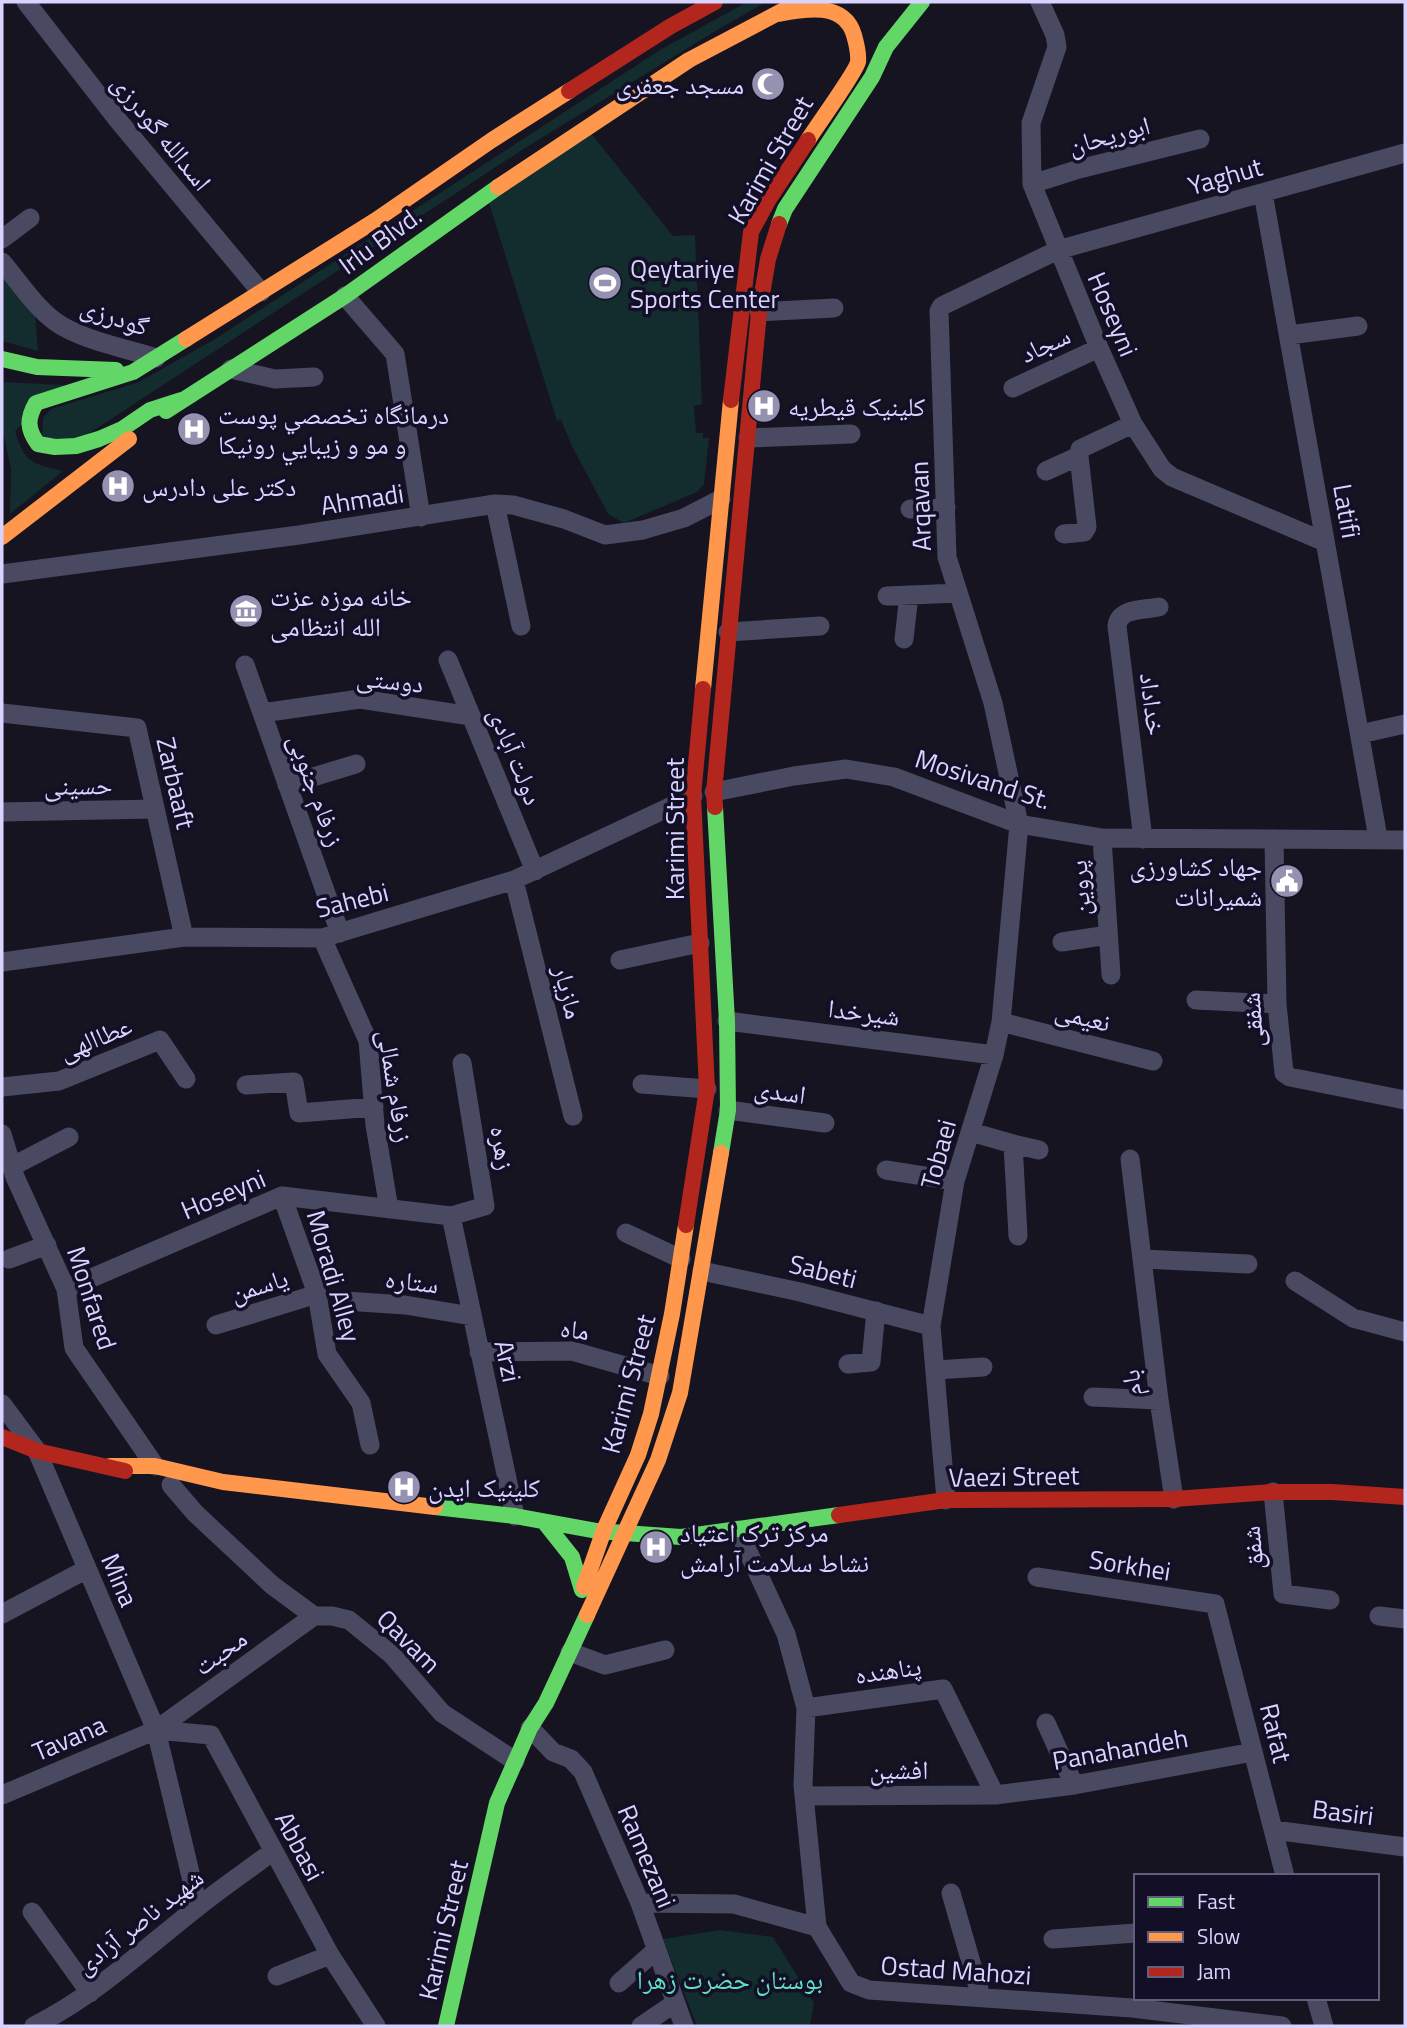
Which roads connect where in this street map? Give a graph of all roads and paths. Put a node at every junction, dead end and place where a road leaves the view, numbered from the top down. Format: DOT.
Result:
graph roads {
  1 [pos="26,2"];
  2 [pos="715,2"];
  3 [pos="799,2"];
  4 [pos="922,2"];
  5 [pos="1040,2"];
  6 [pos="769,16"];
  7 [pos="1199,139"];
  8 [pos="1405,153"];
  9 [pos="1032,184"];
  10 [pos="1263,193"];
  11 [pos="30,218"];
  12 [pos="2,239"];
  13 [pos="1058,250"];
  14 [pos="2,262"];
  15 [pos="261,292"];
  16 [pos="345,296"];
  17 [pos="834,308"];
  18 [pos="759,312"];
  19 [pos="1358,326"];
  20 [pos="1289,335"];
  21 [pos="1099,348"];
  22 [pos="156,358"];
  23 [pos="2,359"];
  24 [pos="231,369"];
  25 [pos="133,372"];
  26 [pos="314,377"];
  27 [pos="1013,388"];
  28 [pos="181,400"];
  29 [pos="1133,424"];
  30 [pos="850,434"];
  31 [pos="748,438"];
  32 [pos="1079,456"];
  33 [pos="1046,471"];
  34 [pos="720,499"];
  35 [pos="495,504"];
  36 [pos="946,507"];
  37 [pos="910,509"];
  38 [pos="421,517"];
  39 [pos="1064,534"];
  40 [pos="2,537"];
  41 [pos="1325,542"];
  42 [pos="2,574"];
  43 [pos="958,593"];
  44 [pos="909,595"];
  45 [pos="887,596"];
  46 [pos="1159,607"];
  47 [pos="521,626"];
  48 [pos="820,626"];
  49 [pos="728,632"];
  50 [pos="904,639"];
  51 [pos="448,660"];
  52 [pos="245,665"];
  53 [pos="3,711"];
  54 [pos="262,713"];
  55 [pos="471,716"];
  56 [pos="1405,724"];
  57 [pos="1360,734"];
  58 [pos="356,764"];
  59 [pos="287,785"];
  60 [pos="714,792"];
  61 [pos="693,796"];
  62 [pos="155,810"];
  63 [pos="2,812"];
  64 [pos="1019,824"];
  65 [pos="1102,838"];
  66 [pos="1378,838"];
  67 [pos="1143,839"];
  68 [pos="1274,839"];
  69 [pos="1405,840"];
  70 [pos="535,871"];
  71 [pos="514,880"];
  72 [pos="331,935"];
  73 [pos="1108,935"];
  74 [pos="184,937"];
  75 [pos="1062,942"];
  76 [pos="700,943"];
  77 [pos="620,960"];
  78 [pos="2,962"];
  79 [pos="1111,975"];
  80 [pos="1196,1000"];
  81 [pos="1277,1004"];
  82 [pos="727,1021"];
  83 [pos="1001,1022"];
  84 [pos="994,1055"];
  85 [pos="1153,1061"];
  86 [pos="463,1063"];
  87 [pos="186,1079"];
  88 [pos="642,1084"];
  89 [pos="246,1085"];
  90 [pos="2,1087"];
  91 [pos="707,1089"];
  92 [pos="1405,1100"];
  93 [pos="374,1107"];
  94 [pos="728,1110"];
  95 [pos="573,1116"];
  96 [pos="825,1124"];
  97 [pos="971,1132"];
  98 [pos="2,1134"];
  99 [pos="69,1137"];
  100 [pos="1013,1144"];
  101 [pos="1039,1150"];
  102 [pos="1130,1159"];
  103 [pos="11,1167"];
  104 [pos="886,1170"];
  105 [pos="955,1181"];
  106 [pos="282,1196"];
  107 [pos="389,1209"];
  108 [pos="451,1216"];
  109 [pos="626,1233"];
  110 [pos="1018,1236"];
  111 [pos="47,1245"];
  112 [pos="9,1259"];
  113 [pos="681,1259"];
  114 [pos="1143,1259"];
  115 [pos="1248,1264"];
  116 [pos="702,1270"];
  117 [pos="1295,1281"];
  118 [pos="66,1289"];
  119 [pos="317,1294"];
  120 [pos="345,1301"];
  121 [pos="876,1311"];
  122 [pos="472,1316"];
  123 [pos="216,1325"];
  124 [pos="931,1326"];
  125 [pos="1405,1332"];
  126 [pos="479,1352"];
  127 [pos="848,1364"];
  128 [pos="983,1367"];
  129 [pos="936,1370"];
  130 [pos="660,1376"];
  131 [pos="1093,1397"];
  132 [pos="1159,1400"];
  133 [pos="2,1404"];
  134 [pos="2,1437"];
  135 [pos="370,1445"];
  136 [pos="37,1451"];
  137 [pos="110,1466"];
  138 [pos="156,1466"];
  139 [pos="223,1482"];
  140 [pos="171,1485"];
  141 [pos="1273,1492"];
  142 [pos="1405,1497"];
  143 [pos="1174,1499"];
  144 [pos="946,1500"];
  145 [pos="515,1516"];
  146 [pos="545,1523"];
  147 [pos="604,1530"];
  148 [pos="737,1530"];
  149 [pos="626,1533"];
  150 [pos="87,1569"];
  151 [pos="1037,1577"];
  152 [pos="582,1590"];
  153 [pos="1330,1600"];
  154 [pos="1215,1604"];
  155 [pos="2,1614"];
  156 [pos="314,1616"];
  157 [pos="1378,1616"];
  158 [pos="1405,1619"];
  159 [pos="666,1650"];
  160 [pos="570,1652"];
  161 [pos="806,1708"];
  162 [pos="1046,1723"];
  163 [pos="530,1728"];
  164 [pos="156,1730"];
  165 [pos="1253,1752"];
  166 [pos="515,1761"];
  167 [pos="1074,1785"];
  168 [pos="2,1795"];
  169 [pos="995,1795"];
  170 [pos="804,1796"];
  171 [pos="1273,1830"];
  172 [pos="1405,1847"];
  173 [pos="272,1852"];
  174 [pos="1284,1874"];
  175 [pos="951,1893"];
  176 [pos="639,1903"];
  177 [pos="198,1906"];
  178 [pos="32,1912"];
  179 [pos="817,1927"];
  180 [pos="1134,1933"];
  181 [pos="1053,1939"];
  182 [pos="656,1950"];
  183 [pos="330,1955"];
  184 [pos="278,1976"];
  185 [pos="619,1983"];
  186 [pos="90,1993"];
  187 [pos="981,1997"];
  188 [pos="1318,2000"];
  189 [pos="675,2003"];
  190 [pos="34,2026"];
  191 [pos="376,2026"];
  192 [pos="446,2026"];
  193 [pos="641,2026"];
  194 [pos="684,2026"];
  195 [pos="1282,2026"];
  196 [pos="1324,2026"];
  1 -- 15 [label="street, اسدالله گودرزی"];
  2 -- 15 [label="main road, Irlu Blvd."];
  3 -- 6 [label="main road, Irlu Blvd."];
  4 -- 18 [label="main road, Karimi Street"];
  5 -- 9 [label="street, Hoseyni"];
  6 -- 16 [label="main road, Irlu Blvd."];
  6 -- 34 [label="main road, Karimi Street"];
  7 -- 9 [label="street, ابوریحان"];
  8 -- 10 [label="street, Yaghut"];
  9 -- 13 [label="street, Hoseyni"];
  10 -- 13 [label="street, Yaghut"];
  10 -- 20 [label="street, Latifi"];
  11 -- 12 [label="street"];
  13 -- 21 [label="street, Hoseyni"];
  13 -- 36 [label="street, Arqavan"];
  14 -- 22 [label="street, گودرزی"];
  15 -- 22 [label="main road, Irlu Blvd."];
  16 -- 24 [label="main road, Irlu Blvd."];
  16 -- 38 [label="street"];
  17 -- 18 [label="street"];
  18 -- 31 [label="main road, Karimi Street"];
  19 -- 20 [label="street"];
  20 -- 41 [label="street, Latifi"];
  21 -- 27 [label="street, سجاد"];
  21 -- 29 [label="street, Hoseyni"];
  22 -- 25 [label="main road, Irlu Blvd."];
  23 -- 25 [label="main road"];
  24 -- 26 [label="street"];
  24 -- 28 [label="main road, Irlu Blvd."];
  25 -- 28 [label="main road, Irlu Blvd."];
  28 -- 40 [label="main road, Irlu Blvd."];
  29 -- 32 [label="street"];
  29 -- 41 [label="street, Hoseyni"];
  30 -- 31 [label="street"];
  31 -- 49 [label="main road, Karimi Street"];
  32 -- 33 [label="street"];
  32 -- 39 [label="street"];
  34 -- 35 [label="street, Ahmadi"];
  34 -- 61 [label="main road, Karimi Street"];
  35 -- 38 [label="street, Ahmadi"];
  35 -- 47 [label="street"];
  36 -- 37 [label="street"];
  36 -- 43 [label="street, Arqavan"];
  38 -- 42 [label="street, Ahmadi"];
  41 -- 57 [label="street, Latifi"];
  43 -- 44 [label="street"];
  43 -- 64 [label="street, Arqavan"];
  44 -- 45 [label="street"];
  44 -- 50 [label="street"];
  46 -- 67 [label="street, خداداد"];
  48 -- 49 [label="street"];
  49 -- 60 [label="main road, Karimi Street"];
  51 -- 55 [label="street, دولت آبادی"];
  52 -- 54 [label="street, زرفام جنوبی"];
  53 -- 62 [label="street, Zarbaaft"];
  54 -- 55 [label="street, دوستی"];
  54 -- 59 [label="street, زرفام جنوبی"];
  55 -- 70 [label="street, دولت آبادی"];
  56 -- 57 [label="street"];
  57 -- 66 [label="street, Latifi"];
  58 -- 59 [label="street"];
  59 -- 72 [label="street, زرفام جنوبی"];
  60 -- 61 [label="main road"];
  60 -- 64 [label="street, Mosivand St."];
  60 -- 82 [label="main road, Karimi Street"];
  61 -- 70 [label="street, Sahebi"];
  61 -- 76 [label="main road, Karimi Street"];
  62 -- 63 [label="street, حسینی"];
  62 -- 74 [label="street, Zarbaaft"];
  64 -- 65 [label="street, Mosivand St."];
  64 -- 83 [label="street, Tobaei"];
  65 -- 67 [label="street, Mosivand St."];
  65 -- 73 [label="street, پروین"];
  66 -- 68 [label="street, Mosivand St."];
  66 -- 69 [label="street, Mosivand St."];
  67 -- 68 [label="street, Mosivand St."];
  68 -- 81 [label="street, شفقی"];
  70 -- 71 [label="street, Sahebi"];
  71 -- 72 [label="street, Sahebi"];
  71 -- 95 [label="street, مازیار"];
  72 -- 74 [label="street, Sahebi"];
  72 -- 93 [label="street, زرفام شمالی"];
  73 -- 75 [label="street, پروین"];
  73 -- 79 [label="street, پروین"];
  74 -- 78 [label="street, Sahebi"];
  76 -- 77 [label="street"];
  76 -- 91 [label="main road, Karimi Street"];
  80 -- 81 [label="street"];
  81 -- 92 [label="street, شفقی"];
  82 -- 84 [label="street, شیرخدا"];
  82 -- 94 [label="main road, Karimi Street"];
  83 -- 84 [label="street, Tobaei"];
  83 -- 85 [label="street, نعیمی"];
  84 -- 97 [label="street, Tobaei"];
  86 -- 108 [label="street, زهره"];
  87 -- 90 [label="street, عطاالهی"];
  88 -- 91 [label="street"];
  89 -- 93 [label="street"];
  91 -- 113 [label="main road, Karimi Street"];
  93 -- 107 [label="street, زرفام شمالی"];
  94 -- 96 [label="street, اسدی"];
  94 -- 116 [label="main road, Karimi Street"];
  97 -- 100 [label="street"];
  97 -- 105 [label="street, Tobaei"];
  98 -- 103 [label="street, Monfared"];
  99 -- 103 [label="street"];
  100 -- 101 [label="street"];
  100 -- 110 [label="street"];
  102 -- 114 [label="street, بام"];
  103 -- 111 [label="street, Monfared"];
  104 -- 105 [label="street"];
  105 -- 124 [label="street, Tobaei"];
  106 -- 107 [label="street, Hoseyni"];
  106 -- 118 [label="street, Hoseyni"];
  106 -- 119 [label="street, Moradi Alley"];
  107 -- 108 [label="street, Hoseyni"];
  108 -- 122 [label="street, Arzi"];
  109 -- 113 [label="street"];
  111 -- 112 [label="street"];
  111 -- 118 [label="street, Monfared"];
  113 -- 130 [label="main road, Karimi Street"];
  114 -- 115 [label="street"];
  114 -- 132 [label="street, بام"];
  116 -- 121 [label="street, Sabeti"];
  116 -- 149 [label="main road, Karimi Street"];
  117 -- 125 [label="street"];
  118 -- 138 [label="street, Monfared"];
  119 -- 123 [label="street, یاسمن"];
  119 -- 135 [label="street, Moradi Alley"];
  120 -- 122 [label="street, ستاره"];
  121 -- 124 [label="street, Sabeti"];
  121 -- 127 [label="street"];
  122 -- 126 [label="street, Arzi"];
  124 -- 129 [label="street, Tobaei"];
  126 -- 130 [label="street, ماه"];
  126 -- 145 [label="street, Arzi"];
  128 -- 129 [label="street"];
  129 -- 144 [label="street, Tobaei"];
  130 -- 147 [label="main road, Karimi Street"];
  131 -- 132 [label="street"];
  132 -- 143 [label="street, بام"];
  133 -- 136 [label="street, Mina"];
  134 -- 136 [label="main road"];
  136 -- 137 [label="main road"];
  136 -- 150 [label="street, Mina"];
  137 -- 138 [label="main road"];
  137 -- 140 [label="main road"];
  138 -- 139 [label="main road"];
  139 -- 140 [label="main road"];
  139 -- 145 [label="main road, Vaezi Street"];
  140 -- 156 [label="street"];
  141 -- 142 [label="main road, Vaezi Street"];
  141 -- 143 [label="main road, Vaezi Street"];
  141 -- 153 [label="street, شفق"];
  143 -- 144 [label="main road, Vaezi Street"];
  144 -- 148 [label="main road, Vaezi Street"];
  145 -- 146 [label="main road, Vaezi Street"];
  146 -- 147 [label="main road, Vaezi Street"];
  146 -- 152 [label="main road"];
  147 -- 149 [label="main road, Vaezi Street"];
  147 -- 152 [label="main road, Karimi Street"];
  148 -- 149 [label="main road, Vaezi Street"];
  148 -- 161 [label="street, Ostad Mahozi"];
  149 -- 160 [label="main road, Karimi Street"];
  150 -- 155 [label="street"];
  150 -- 164 [label="street, Mina"];
  151 -- 154 [label="street, Sorkhei"];
  152 -- 163 [label="main road, Karimi Street"];
  154 -- 165 [label="street, Rafat"];
  156 -- 164 [label="street, محبت"];
  156 -- 166 [label="street, Qavam"];
  157 -- 158 [label="street"];
  159 -- 160 [label="street"];
  160 -- 163 [label="main road, Karimi Street"];
  161 -- 169 [label="street, پناهنده"];
  161 -- 170 [label="street, Ostad Mahozi"];
  162 -- 167 [label="street"];
  163 -- 166 [label="main road, Karimi Street"];
  163 -- 176 [label="street, Ramezani"];
  164 -- 168 [label="street, Tavana"];
  164 -- 173 [label="street, Abbasi"];
  164 -- 177 [label="street, Mina"];
  165 -- 167 [label="street, Panahandeh"];
  165 -- 171 [label="street, Rafat"];
  166 -- 192 [label="main road, Karimi Street"];
  167 -- 169 [label="street, Panahandeh"];
  169 -- 170 [label="street, افشین"];
  170 -- 179 [label="street, Ostad Mahozi"];
  171 -- 172 [label="street, Basiri"];
  171 -- 174 [label="street, Rafat"];
  173 -- 177 [label="street, شهید ناصر آزادی"];
  173 -- 183 [label="street, Abbasi"];
  175 -- 187 [label="street"];
  176 -- 179 [label="street"];
  176 -- 182 [label="street, Ramezani"];
  177 -- 186 [label="street, شهید ناصر آزادی"];
  178 -- 186 [label="street"];
  179 -- 187 [label="street, Ostad Mahozi"];
  180 -- 181 [label="street"];
  182 -- 185 [label="street"];
  182 -- 189 [label="street, Ramezani"];
  183 -- 184 [label="street"];
  183 -- 191 [label="street, Abbasi"];
  186 -- 190 [label="street, شهید ناصر آزادی"];
  187 -- 195 [label="street, Ostad Mahozi"];
  188 -- 196 [label="street"];
  189 -- 193 [label="street"];
  189 -- 194 [label="street, Ramezani"];
}
